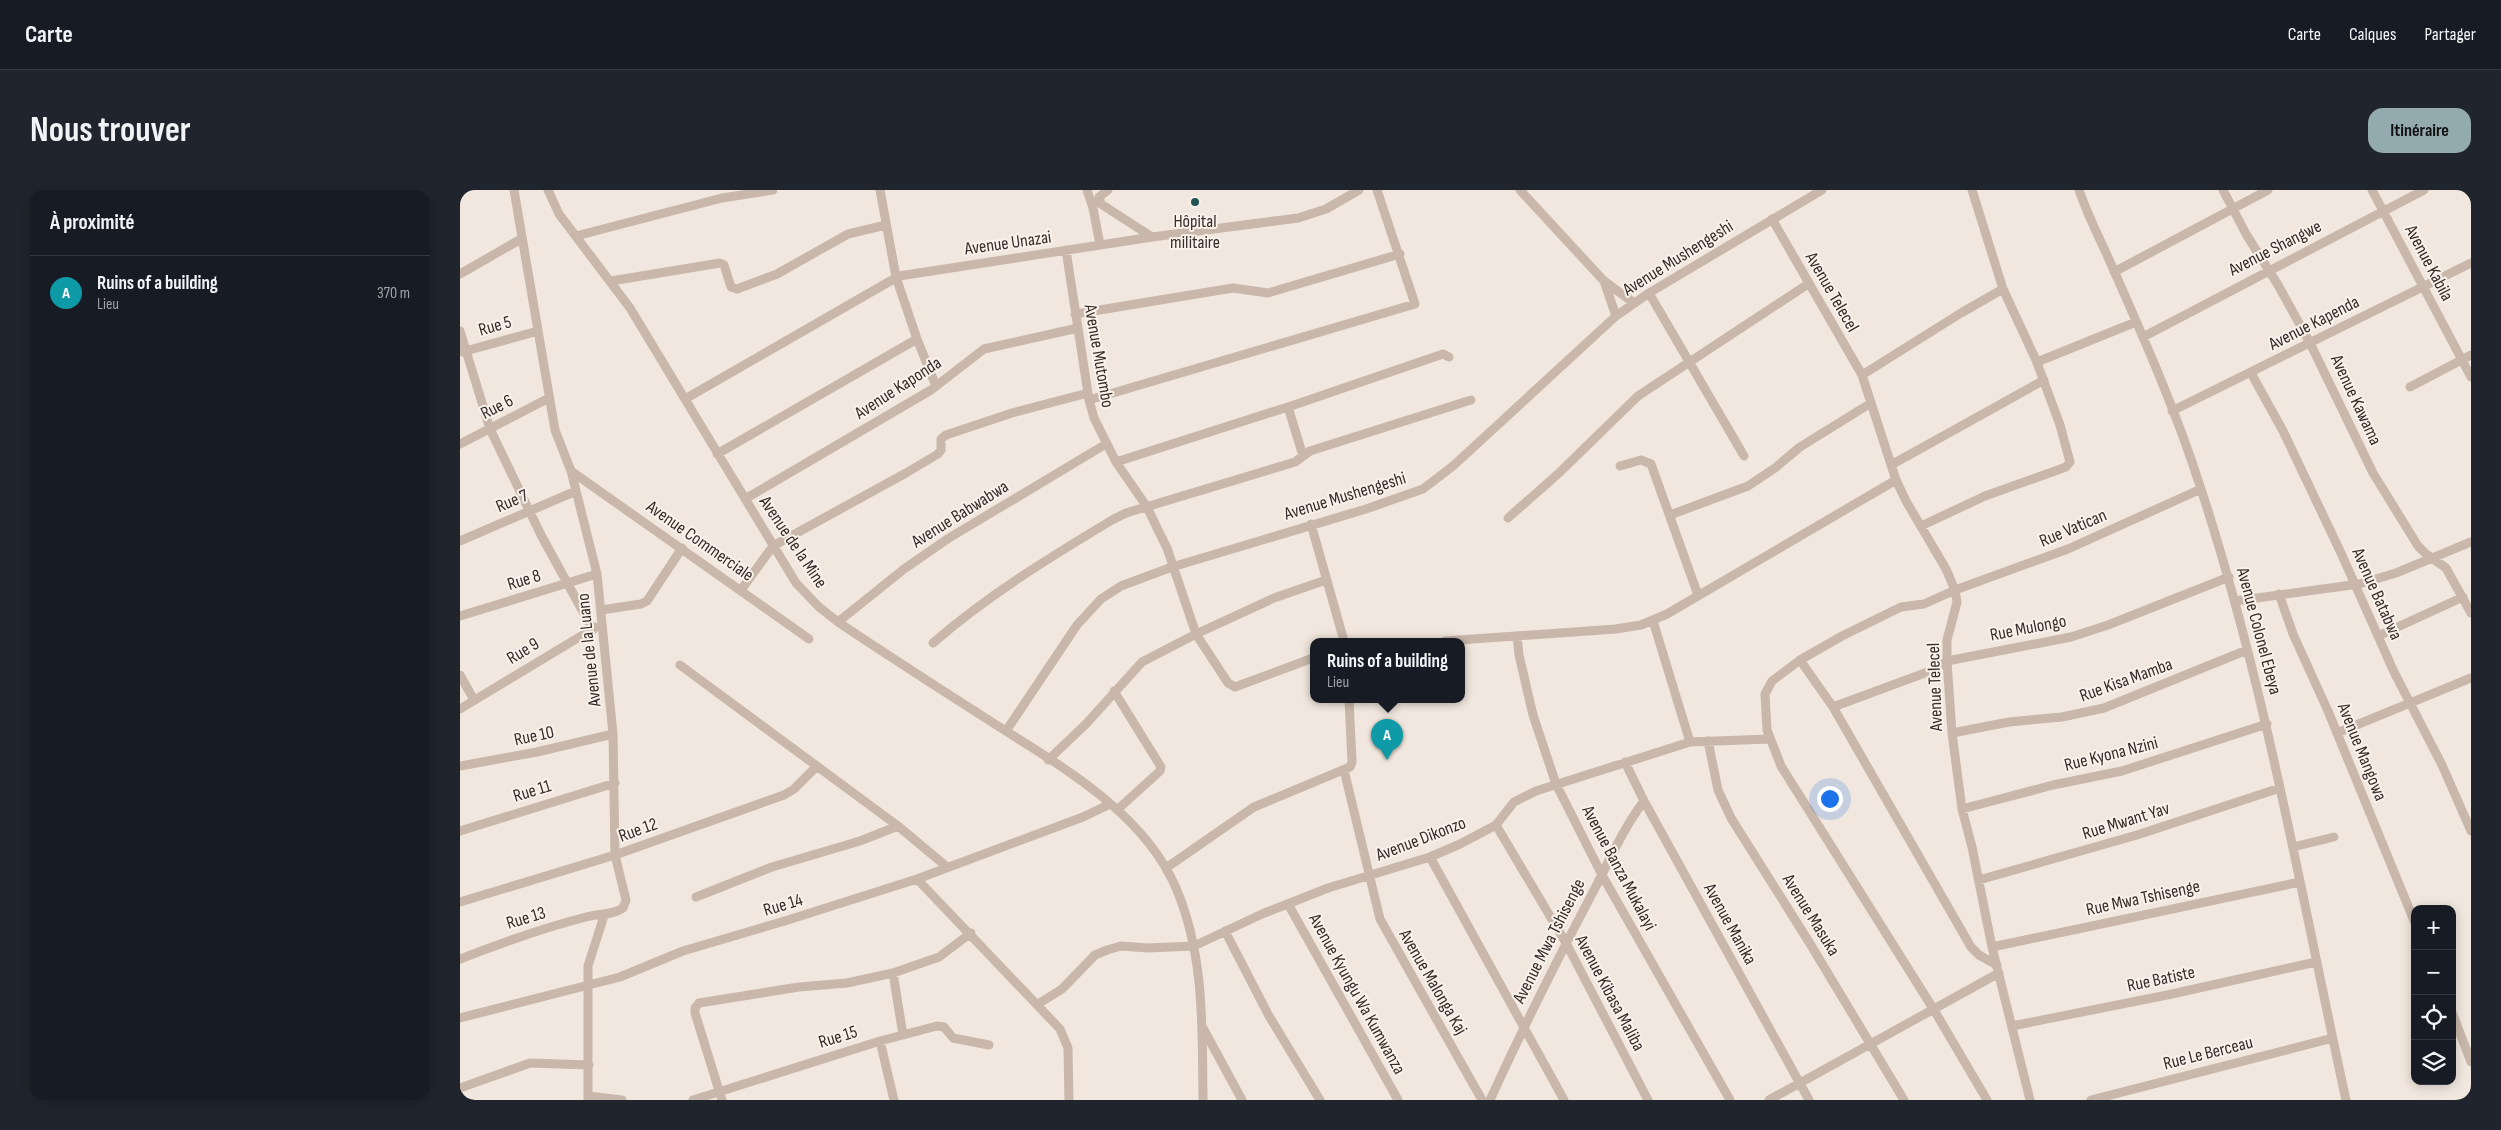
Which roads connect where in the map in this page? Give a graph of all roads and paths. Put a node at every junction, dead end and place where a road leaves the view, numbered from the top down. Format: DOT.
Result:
graph roads {
  1 [pos="514,190"];
  2 [pos="548,190"];
  3 [pos="773,190"];
  4 [pos="880,190"];
  5 [pos="1087,190"];
  6 [pos="1108,190"];
  7 [pos="1360,190"];
  8 [pos="1378,190"];
  9 [pos="1520,190"];
  10 [pos="1822,190"];
  11 [pos="1972,190"];
  12 [pos="2079,190"];
  13 [pos="2223,190"];
  14 [pos="2268,190"];
  15 [pos="2372,190"];
  16 [pos="2424,190"];
  17 [pos="2232,208"];
  18 [pos="2383,211"];
  19 [pos="1772,219"];
  20 [pos="886,225"];
  21 [pos="576,236"];
  22 [pos="1152,237"];
  23 [pos="521,239"];
  24 [pos="1100,245"];
  25 [pos="1066,250"];
  26 [pos="1400,254"];
  27 [pos="2471,263"];
  28 [pos="2268,270"];
  29 [pos="2114,272"];
  30 [pos="460,274"];
  31 [pos="896,277"];
  32 [pos="611,281"];
  33 [pos="1604,281"];
  34 [pos="1808,284"];
  35 [pos="2423,286"];
  36 [pos="2003,289"];
  37 [pos="1650,293"];
  38 [pos="1634,303"];
  39 [pos="1075,314"];
  40 [pos="1616,316"];
  41 [pos="2136,322"];
  42 [pos="1078,328"];
  43 [pos="460,331"];
  44 [pos="538,331"];
  45 [pos="2142,337"];
  46 [pos="917,339"];
  47 [pos="2310,343"];
  48 [pos="463,352"];
  49 [pos="2471,355"];
  50 [pos="1449,356"];
  51 [pos="2462,360"];
  52 [pos="1691,361"];
  53 [pos="2037,362"];
  54 [pos="2251,373"];
  55 [pos="1862,375"];
  56 [pos="2471,377"];
  57 [pos="2044,380"];
  58 [pos="936,386"];
  59 [pos="2410,387"];
  60 [pos="1088,397"];
  61 [pos="550,398"];
  62 [pos="685,399"];
  63 [pos="1471,400"];
  64 [pos="1872,403"];
  65 [pos="1288,407"];
  66 [pos="2172,411"];
  67 [pos="490,429"];
  68 [pos="460,444"];
  69 [pos="1106,444"];
  70 [pos="717,454"];
  71 [pos="1304,456"];
  72 [pos="1744,456"];
  73 [pos="1116,462"];
  74 [pos="1891,465"];
  75 [pos="1620,466"];
  76 [pos="571,471"];
  77 [pos="1896,480"];
  78 [pos="2201,489"];
  79 [pos="576,491"];
  80 [pos="745,499"];
  81 [pos="1146,507"];
  82 [pos="530,511"];
  83 [pos="1670,515"];
  84 [pos="1508,518"];
  85 [pos="1311,524"];
  86 [pos="1921,526"];
  87 [pos="460,541"];
  88 [pos="2471,542"];
  89 [pos="773,546"];
  90 [pos="682,548"];
  91 [pos="2431,557"];
  92 [pos="1172,567"];
  93 [pos="598,574"];
  94 [pos="2229,577"];
  95 [pos="1326,580"];
  96 [pos="566,584"];
  97 [pos="2354,584"];
  98 [pos="741,590"];
  99 [pos="1955,590"];
  100 [pos="2279,594"];
  101 [pos="1698,595"];
  102 [pos="2463,597"];
  103 [pos="2235,601"];
  104 [pos="601,610"];
  105 [pos="2471,613"];
  106 [pos="460,616"];
  107 [pos="1653,621"];
  108 [pos="602,622"];
  109 [pos="838,622"];
  110 [pos="592,630"];
  111 [pos="1196,634"];
  112 [pos="1517,636"];
  113 [pos="2378,636"];
  114 [pos="1343,638"];
  115 [pos="809,639"];
  116 [pos="1465,640"];
  117 [pos="933,643"];
  118 [pos="2247,650"];
  119 [pos="1310,659"];
  120 [pos="1800,660"];
  121 [pos="1947,661"];
  122 [pos="680,665"];
  123 [pos="460,675"];
  124 [pos="2471,678"];
  125 [pos="1114,691"];
  126 [pos="474,700"];
  127 [pos="2410,702"];
  128 [pos="1349,703"];
  129 [pos="1833,706"];
  130 [pos="460,709"];
  131 [pos="2267,724"];
  132 [pos="1006,731"];
  133 [pos="1952,733"];
  134 [pos="2337,733"];
  135 [pos="614,734"];
  136 [pos="1769,739"];
  137 [pos="1708,741"];
  138 [pos="1690,742"];
  139 [pos="1048,760"];
  140 [pos="1625,762"];
  141 [pos="460,766"];
  142 [pos="816,767"];
  143 [pos="1344,770"];
  144 [pos="615,783"];
  145 [pos="1556,784"];
  146 [pos="2280,788"];
  147 [pos="1644,801"];
  148 [pos="1113,807"];
  149 [pos="1962,809"];
  150 [pos="1496,825"];
  151 [pos="898,826"];
  152 [pos="460,831"];
  153 [pos="2471,831"];
  154 [pos="2334,837"];
  155 [pos="2293,847"];
  156 [pos="615,855"];
  157 [pos="1430,857"];
  158 [pos="947,868"];
  159 [pos="1166,868"];
  160 [pos="1370,875"];
  161 [pos="1602,875"];
  162 [pos="917,878"];
  163 [pos="1979,880"];
  164 [pos="2300,882"];
  165 [pos="696,897"];
  166 [pos="460,902"];
  167 [pos="1288,904"];
  168 [pos="2411,913"];
  169 [pos="604,916"];
  170 [pos="1224,931"];
  171 [pos="971,933"];
  172 [pos="1566,943"];
  173 [pos="1194,946"];
  174 [pos="1992,947"];
  175 [pos="460,959"];
  176 [pos="2316,962"];
  177 [pos="1998,969"];
  178 [pos="893,973"];
  179 [pos="587,987"];
  180 [pos="1038,1004"];
  181 [pos="1934,1010"];
  182 [pos="460,1018"];
  183 [pos="2456,1023"];
  184 [pos="1202,1026"];
  185 [pos="2012,1026"];
  186 [pos="1523,1027"];
  187 [pos="903,1035"];
  188 [pos="2333,1038"];
  189 [pos="880,1041"];
  190 [pos="989,1045"];
  191 [pos="1872,1045"];
  192 [pos="2471,1062"];
  193 [pos="589,1064"];
  194 [pos="1799,1083"];
  195 [pos="460,1088"];
  196 [pos="721,1096"];
  197 [pos="588,1098"];
  198 [pos="622,1100"];
  199 [pos="693,1100"];
  200 [pos="894,1100"];
  201 [pos="1069,1100"];
  202 [pos="1203,1100"];
  203 [pos="1242,1100"];
  204 [pos="1320,1100"];
  205 [pos="1398,1100"];
  206 [pos="1482,1100"];
  207 [pos="1490,1100"];
  208 [pos="1564,1100"];
  209 [pos="1648,1100"];
  210 [pos="1730,1100"];
  211 [pos="1769,1100"];
  212 [pos="1809,1100"];
  213 [pos="1904,1100"];
  214 [pos="1987,1100"];
  215 [pos="2030,1100"];
  216 [pos="2091,1100"];
  217 [pos="2346,1100"];
  1 -- 23 [label="street, Avenue de la Luano"];
  2 -- 21 [label="street, Avenue de la Mine"];
  3 -- 21 [label="street"];
  4 -- 20 [label="street"];
  5 -- 24 [label="street"];
  6 -- 22 [label="street"];
  7 -- 22 [label="street, Avenue Unazai"];
  8 -- 26 [label="street"];
  9 -- 33 [label="street"];
  10 -- 19 [label="street, Avenue Mushengeshi"];
  11 -- 36 [label="street"];
  12 -- 29 [label="street, Avenue Colonel Ebeya"];
  13 -- 17 [label="street, Avenue Kawama"];
  14 -- 17 [label="street"];
  15 -- 18 [label="street, Avenue Kabila"];
  16 -- 18 [label="street, Avenue Shangwe"];
  17 -- 28 [label="street, Avenue Kawama"];
  17 -- 29 [label="street"];
  18 -- 28 [label="street, Avenue Shangwe"];
  18 -- 35 [label="street, Avenue Kabila"];
  19 -- 34 [label="street, Avenue Telecel"];
  19 -- 37 [label="street, Avenue Mushengeshi"];
  20 -- 31 [label="street"];
  20 -- 32 [label="street"];
  21 -- 32 [label="street, Avenue de la Mine"];
  22 -- 24 [label="street, Avenue Unazai"];
  23 -- 30 [label="street"];
  23 -- 44 [label="street, Avenue de la Luano"];
  24 -- 25 [label="street, Avenue Unazai"];
  25 -- 31 [label="street, Avenue Unazai"];
  25 -- 39 [label="street, Avenue Mutombo"];
  26 -- 39 [label="street"];
  26 -- 60 [label="street"];
  27 -- 35 [label="street, Avenue Kapenda"];
  28 -- 45 [label="street, Avenue Shangwe"];
  28 -- 47 [label="street, Avenue Kawama"];
  29 -- 41 [label="street, Avenue Colonel Ebeya"];
  31 -- 46 [label="street"];
  31 -- 62 [label="street, Avenue Unazai"];
  32 -- 62 [label="street, Avenue de la Mine"];
  33 -- 38 [label="street"];
  33 -- 40 [label="street"];
  34 -- 52 [label="street"];
  34 -- 55 [label="street, Avenue Telecel"];
  35 -- 47 [label="street, Avenue Kapenda"];
  35 -- 51 [label="street, Avenue Kabila"];
  36 -- 53 [label="street"];
  36 -- 55 [label="street"];
  37 -- 38 [label="street, Avenue Mushengeshi"];
  37 -- 52 [label="street"];
  38 -- 40 [label="street, Avenue Mushengeshi"];
  39 -- 42 [label="street, Avenue Mutombo"];
  40 -- 85 [label="street, Avenue Mushengeshi"];
  41 -- 45 [label="street, Avenue Colonel Ebeya"];
  41 -- 53 [label="street"];
  42 -- 58 [label="street, Avenue Kaponda"];
  42 -- 60 [label="street, Avenue Mutombo"];
  43 -- 48 [label="street"];
  44 -- 48 [label="street, Rue 5"];
  44 -- 61 [label="street, Avenue de la Luano"];
  45 -- 66 [label="street, Avenue Colonel Ebeya"];
  46 -- 58 [label="street"];
  46 -- 70 [label="street"];
  47 -- 54 [label="street, Avenue Kapenda"];
  47 -- 91 [label="street, Avenue Kawama"];
  48 -- 67 [label="street"];
  49 -- 51 [label="street"];
  50 -- 65 [label="street"];
  51 -- 56 [label="street, Avenue Kabila"];
  51 -- 59 [label="street"];
  52 -- 72 [label="street"];
  52 -- 84 [label="street"];
  53 -- 57 [label="street"];
  54 -- 66 [label="street, Avenue Kapenda"];
  54 -- 97 [label="street, Avenue Batabwa"];
  55 -- 64 [label="street, Avenue Telecel"];
  57 -- 74 [label="street"];
  57 -- 86 [label="street"];
  58 -- 80 [label="street, Avenue Kaponda"];
  60 -- 69 [label="street, Avenue Mutombo"];
  60 -- 89 [label="street"];
  61 -- 67 [label="street, Rue 6"];
  61 -- 76 [label="street, Avenue de la Luano"];
  62 -- 70 [label="street, Avenue de la Mine"];
  63 -- 71 [label="street"];
  64 -- 74 [label="street, Avenue Telecel"];
  64 -- 83 [label="street"];
  65 -- 71 [label="street"];
  65 -- 73 [label="street"];
  66 -- 78 [label="street, Avenue Colonel Ebeya"];
  67 -- 68 [label="street, Rue 6"];
  67 -- 82 [label="street"];
  69 -- 73 [label="street, Avenue Mutombo"];
  69 -- 109 [label="street, Avenue Babwabwa"];
  70 -- 80 [label="street, Avenue de la Mine"];
  71 -- 81 [label="street"];
  73 -- 81 [label="street, Avenue Mutombo"];
  74 -- 77 [label="street, Avenue Telecel"];
  75 -- 83 [label="street"];
  76 -- 79 [label="street, Avenue de la Luano"];
  76 -- 90 [label="street, Avenue Commerciale"];
  77 -- 86 [label="street, Avenue Telecel"];
  77 -- 101 [label="street"];
  78 -- 94 [label="street, Avenue Colonel Ebeya"];
  78 -- 99 [label="street, Rue Vatican"];
  79 -- 82 [label="street, Rue 7"];
  79 -- 93 [label="street, Avenue de la Luano"];
  80 -- 89 [label="street, Avenue de la Mine"];
  81 -- 92 [label="street, Avenue Mutombo"];
  81 -- 117 [label="street"];
  82 -- 87 [label="street, Rue 7"];
  82 -- 96 [label="street"];
  83 -- 101 [label="street"];
  85 -- 92 [label="street, Avenue Mushengeshi"];
  85 -- 95 [label="street"];
  86 -- 99 [label="street, Avenue Telecel"];
  88 -- 91 [label="street"];
  89 -- 98 [label="street"];
  89 -- 109 [label="street, Avenue de la Mine"];
  90 -- 98 [label="street, Avenue Commerciale"];
  90 -- 104 [label="street"];
  91 -- 97 [label="street"];
  91 -- 102 [label="street, Avenue Kawama"];
  92 -- 111 [label="street, Avenue Mutombo"];
  92 -- 132 [label="street, Avenue Mushengeshi"];
  93 -- 96 [label="street, Rue 8"];
  93 -- 104 [label="street, Avenue de la Luano"];
  94 -- 103 [label="street, Avenue Colonel Ebeya"];
  94 -- 121 [label="street, Rue Mulongo"];
  95 -- 111 [label="street"];
  95 -- 114 [label="street"];
  96 -- 106 [label="street, Rue 8"];
  96 -- 110 [label="street"];
  97 -- 100 [label="street"];
  97 -- 113 [label="street, Avenue Batabwa"];
  98 -- 115 [label="street, Avenue Commerciale"];
  99 -- 120 [label="street, Rue Vatican"];
  99 -- 121 [label="street, Avenue Telecel"];
  100 -- 103 [label="street"];
  100 -- 134 [label="street, Avenue Mangowa"];
  101 -- 107 [label="street"];
  102 -- 105 [label="street, Avenue Kawama"];
  102 -- 113 [label="street"];
  103 -- 118 [label="street, Avenue Colonel Ebeya"];
  104 -- 108 [label="street, Avenue de la Luano"];
  107 -- 112 [label="street"];
  107 -- 138 [label="street"];
  108 -- 110 [label="street, Rue 9"];
  108 -- 135 [label="street, Avenue de la Luano"];
  109 -- 132 [label="street, Avenue de la Mine"];
  110 -- 126 [label="street, Rue 9"];
  111 -- 119 [label="street, Avenue Mutombo"];
  111 -- 125 [label="street"];
  112 -- 116 [label="street"];
  112 -- 145 [label="street, Avenue Banza Mukalayi"];
  113 -- 127 [label="street, Avenue Batabwa"];
  118 -- 131 [label="street, Avenue Colonel Ebeya"];
  118 -- 133 [label="street, Rue Kisa Mamba"];
  120 -- 129 [label="street"];
  120 -- 136 [label="street, Rue Vatican"];
  121 -- 129 [label="street, Rue Mulongo"];
  121 -- 133 [label="street, Avenue Telecel"];
  122 -- 142 [label="street"];
  123 -- 126 [label="street"];
  124 -- 127 [label="street"];
  125 -- 139 [label="street"];
  125 -- 148 [label="street, Rue 14"];
  126 -- 130 [label="street, Rue 9"];
  127 -- 134 [label="street"];
  127 -- 153 [label="street, Avenue Batabwa"];
  128 -- 143 [label="street"];
  129 -- 177 [label="street"];
  131 -- 146 [label="street, Avenue Colonel Ebeya"];
  131 -- 149 [label="street, Rue Kyona Nzini"];
  132 -- 139 [label="street, Avenue de la Mine"];
  133 -- 149 [label="street, Avenue Telecel"];
  134 -- 168 [label="street, Avenue Mangowa"];
  135 -- 141 [label="street, Rue 10"];
  135 -- 144 [label="street, Avenue de la Luano"];
  136 -- 137 [label="street, Avenue Dikonzo"];
  136 -- 181 [label="street"];
  137 -- 138 [label="street, Avenue Dikonzo"];
  137 -- 191 [label="street, Avenue Masuka"];
  138 -- 140 [label="street, Avenue Dikonzo"];
  139 -- 148 [label="street, Avenue de la Mine"];
  140 -- 145 [label="street, Avenue Dikonzo"];
  140 -- 147 [label="street, Avenue Manika"];
  142 -- 151 [label="street"];
  142 -- 156 [label="street, Rue 12"];
  143 -- 159 [label="street"];
  143 -- 160 [label="street, Avenue Malonga Kaj"];
  144 -- 152 [label="street, Rue 11"];
  144 -- 156 [label="street, Avenue de la Luano"];
  145 -- 150 [label="street, Avenue Dikonzo"];
  145 -- 161 [label="street, Avenue Banza Mukalayi"];
  146 -- 155 [label="street, Avenue Colonel Ebeya"];
  146 -- 163 [label="street, Rue Mwant Yav"];
  147 -- 161 [label="street, Avenue Mwa Tshisenge"];
  147 -- 194 [label="street, Avenue Manika"];
  148 -- 158 [label="street, Rue 14"];
  148 -- 159 [label="street, Avenue de la Mine"];
  149 -- 163 [label="street, Avenue Telecel"];
  150 -- 157 [label="street, Avenue Dikonzo"];
  150 -- 172 [label="street, Avenue Kibasa Maliba"];
  151 -- 158 [label="street"];
  151 -- 165 [label="street"];
  154 -- 155 [label="street"];
  155 -- 164 [label="street, Avenue Colonel Ebeya"];
  156 -- 166 [label="street, Rue 12"];
  156 -- 169 [label="street, Avenue de la Luano"];
  157 -- 160 [label="street, Avenue Dikonzo"];
  157 -- 186 [label="street"];
  158 -- 162 [label="street, Rue 14"];
  159 -- 173 [label="street, Avenue de la Mine"];
  160 -- 167 [label="street, Avenue Dikonzo"];
  160 -- 206 [label="street, Avenue Malonga Kaj"];
  161 -- 172 [label="street, Avenue Mwa Tshisenge"];
  161 -- 210 [label="street, Avenue Banza Mukalayi"];
  162 -- 171 [label="street"];
  162 -- 179 [label="street, Rue 14"];
  163 -- 174 [label="street, Avenue Telecel"];
  164 -- 174 [label="street, Rue Mwa Tshisenge"];
  164 -- 176 [label="street, Avenue Colonel Ebeya"];
  167 -- 170 [label="street, Avenue Dikonzo"];
  167 -- 205 [label="street, Avenue Kyungu Wa Kumwanza"];
  169 -- 175 [label="street, Rue 13"];
  169 -- 179 [label="street"];
  170 -- 173 [label="street, Avenue Dikonzo"];
  170 -- 204 [label="street"];
  171 -- 178 [label="street"];
  171 -- 180 [label="street"];
  172 -- 186 [label="street, Avenue Mwa Tshisenge"];
  172 -- 209 [label="street, Avenue Kibasa Maliba"];
  173 -- 180 [label="street"];
  173 -- 184 [label="street, Avenue de la Mine"];
  174 -- 177 [label="street, Avenue Telecel"];
  176 -- 185 [label="street, Rue Batiste"];
  176 -- 188 [label="street, Avenue Colonel Ebeya"];
  177 -- 181 [label="street"];
  177 -- 185 [label="street, Avenue Telecel"];
  178 -- 187 [label="street"];
  178 -- 196 [label="street"];
  179 -- 182 [label="street, Rue 14"];
  179 -- 193 [label="street"];
  180 -- 201 [label="street"];
  181 -- 191 [label="street"];
  181 -- 214 [label="street"];
  183 -- 192 [label="street"];
  184 -- 202 [label="street, Avenue de la Mine"];
  184 -- 203 [label="street"];
  185 -- 215 [label="street, Avenue Telecel"];
  186 -- 207 [label="street, Avenue Mwa Tshisenge"];
  186 -- 208 [label="street"];
  187 -- 189 [label="street, Rue 15"];
  187 -- 190 [label="street, Rue 15"];
  188 -- 216 [label="street, Rue Le Berceau"];
  188 -- 217 [label="street, Avenue Colonel Ebeya"];
  189 -- 196 [label="street, Rue 15"];
  189 -- 200 [label="street"];
  191 -- 194 [label="street"];
  191 -- 213 [label="street, Avenue Masuka"];
  193 -- 195 [label="street"];
  193 -- 197 [label="street"];
  194 -- 211 [label="street"];
  194 -- 212 [label="street, Avenue Manika"];
  196 -- 199 [label="street, Rue 15"];
  197 -- 198 [label="street"];
}
